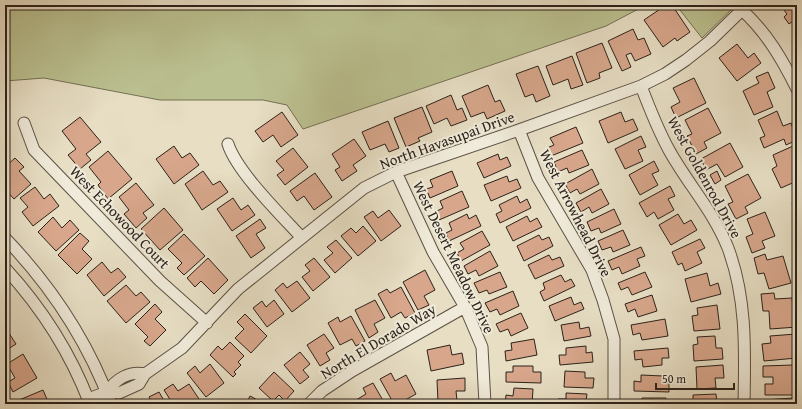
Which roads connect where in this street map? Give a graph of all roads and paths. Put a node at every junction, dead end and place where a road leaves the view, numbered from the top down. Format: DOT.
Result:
graph roads {
  1 [pos="745,8"];
  2 [pos="641,86"];
  3 [pos="797,89"];
  4 [pos="24,123"];
  5 [pos="520,130"];
  6 [pos="228,144"];
  7 [pos="396,172"];
  8 [pos="5,238"];
  9 [pos="302,238"];
  10 [pos="7,274"];
  11 [pos="465,307"];
  12 [pos="207,323"];
  13 [pos="107,392"];
  14 [pos="90,402"];
  15 [pos="111,404"];
  16 [pos="310,404"];
  17 [pos="485,404"];
  18 [pos="614,404"];
  19 [pos="744,404"];
  1 -- 2 [label="street, North Havasupai Drive"];
  1 -- 3 [label="street"];
  2 -- 5 [label="street, North Havasupai Drive"];
  2 -- 19 [label="street, West Goldenrod Drive"];
  4 -- 12 [label="street, West Echowood Court"];
  5 -- 7 [label="street, North Havasupai Drive"];
  5 -- 18 [label="street, West Arrowhead Drive"];
  6 -- 9 [label="street"];
  7 -- 9 [label="street, North Havasupai Drive"];
  7 -- 11 [label="street, West Desert Meadow Drive"];
  8 -- 13 [label="street"];
  9 -- 12 [label="street, North Havasupai Drive"];
  10 -- 14 [label="street"];
  11 -- 16 [label="street, North El Dorado Way"];
  11 -- 17 [label="street, West Desert Meadow Drive"];
  12 -- 13 [label="street, North Havasupai Drive"];
  13 -- 14 [label="street, North Havasupai Drive"];
  13 -- 15 [label="street"];
}
